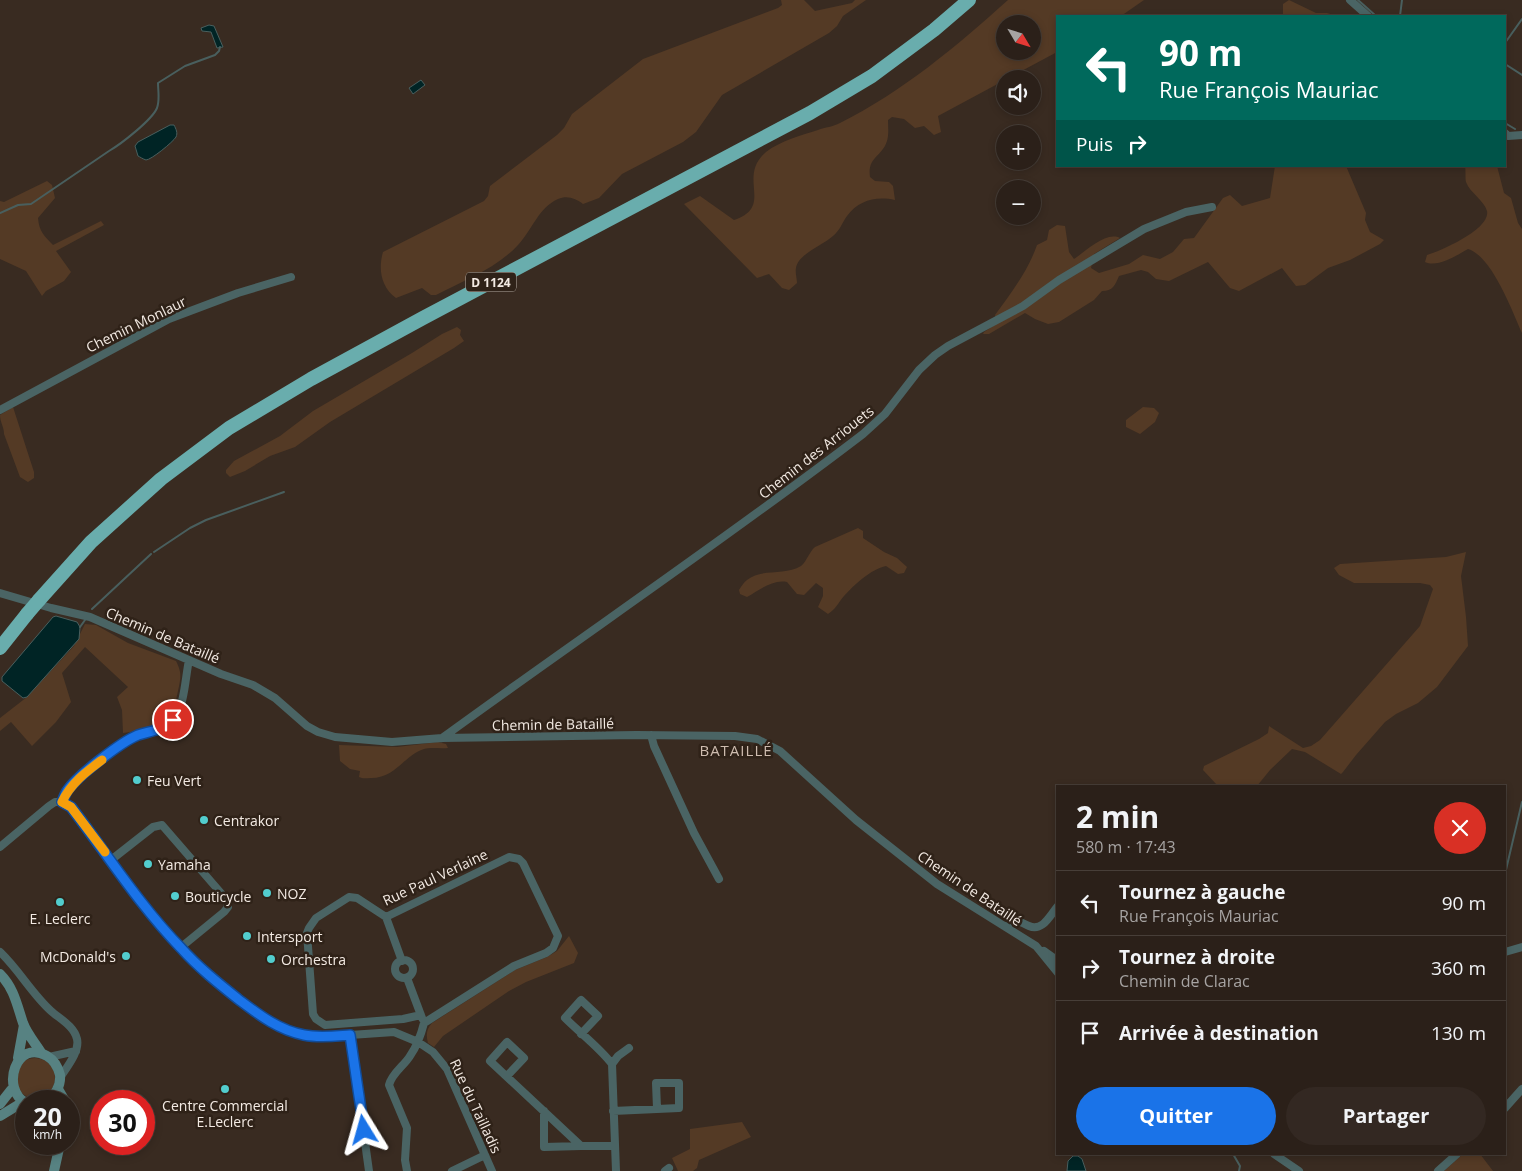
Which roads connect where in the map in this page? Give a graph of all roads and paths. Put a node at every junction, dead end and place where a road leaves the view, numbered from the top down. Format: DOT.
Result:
graph roads {
  1 [pos="969,0"];
  2 [pos="1350,0"];
  3 [pos="1367,15"];
  4 [pos="1506,135"];
  5 [pos="1522,135"];
  6 [pos="1212,207"];
  7 [pos="291,277"];
  8 [pos="0,410"];
  9 [pos="0,593"];
  10 [pos="0,648"];
  11 [pos="189,660"];
  12 [pos="651,735"];
  13 [pos="442,738"];
  14 [pos="62,802"];
  15 [pos="0,847"];
  16 [pos="111,860"];
  17 [pos="719,879"];
  18 [pos="1056,908"];
  19 [pos="386,918"];
  20 [pos="1007,926"];
  21 [pos="1036,946"];
  22 [pos="1522,947"];
  23 [pos="180,948"];
  24 [pos="0,952"];
  25 [pos="1506,952"];
  26 [pos="1056,960"];
  27 [pos="402,961"];
  28 [pos="1056,971"];
  29 [pos="0,974"];
  30 [pos="407,978"];
  31 [pos="421,1015"];
  32 [pos="424,1023"];
  33 [pos="24,1025"];
  34 [pos="582,1034"];
  35 [pos="350,1035"];
  36 [pos="418,1042"];
  37 [pos="629,1048"];
  38 [pos="76,1051"];
  39 [pos="45,1056"];
  40 [pos="18,1058"];
  41 [pos="612,1064"];
  42 [pos="507,1076"];
  43 [pos="60,1078"];
  44 [pos="58,1089"];
  45 [pos="1522,1089"];
  46 [pos="11,1090"];
  47 [pos="15,1096"];
  48 [pos="0,1104"];
  49 [pos="1506,1107"];
  50 [pos="15,1108"];
  51 [pos="656,1108"];
  52 [pos="614,1110"];
  53 [pos="544,1111"];
  54 [pos="0,1116"];
  55 [pos="581,1146"];
  56 [pos="615,1146"];
  57 [pos="58,1155"];
  58 [pos="485,1155"];
  59 [pos="1275,1155"];
  60 [pos="1456,1155"];
  61 [pos="54,1171"];
  62 [pos="370,1171"];
  63 [pos="406,1171"];
  64 [pos="452,1171"];
  65 [pos="492,1171"];
  66 [pos="616,1171"];
  67 [pos="1299,1171"];
  68 [pos="1438,1171"];
  1 -- 10 [label="highway, D 1124, bridge"];
  2 -- 3 [label="street"];
  4 -- 5 [label="street"];
  6 -- 13 [label="street, Chemin des Arriouets"];
  7 -- 8 [label="street, Chemin Monlaur"];
  9 -- 11 [label="street, Chemin de Bataillé"];
  11 -- 13 [label="street, Chemin de Bataillé"];
  11 -- 14 [label="street"];
  12 -- 13 [label="street, Chemin de Bataillé"];
  12 -- 17 [label="street"];
  12 -- 21 [label="street, Chemin de Bataillé"];
  14 -- 15 [label="street"];
  14 -- 16 [label="street, Rue du Tailladis"];
  16 -- 23 [label="street, Rue du Tailladis"];
  16 -- 23 [label="street"];
  18 -- 20 [label="street"];
  19 -- 27 [label="street"];
  19 -- 31 [label="street, Rue Paul Verlaine"];
  19 -- 32 [label="street, Rue Paul Verlaine"];
  21 -- 26 [label="street"];
  21 -- 28 [label="street, Chemin de Bataillé"];
  22 -- 25 [label="street"];
  23 -- 35 [label="street, Rue du Tailladis"];
  24 -- 38 [label="street"];
  27 -- 30 [label="street"];
  27 -- 30 [label="street"];
  29 -- 33 [label="street"];
  30 -- 31 [label="street"];
  31 -- 32 [label="street"];
  32 -- 36 [label="street"];
  33 -- 39 [label="street"];
  33 -- 40 [label="street"];
  34 -- 34 [label="street"];
  34 -- 41 [label="street"];
  35 -- 36 [label="street, Rue du Tailladis"];
  35 -- 62 [label="street"];
  36 -- 58 [label="street, Rue du Tailladis"];
  36 -- 63 [label="street"];
  37 -- 41 [label="street"];
  38 -- 39 [label="street"];
  38 -- 43 [label="street"];
  39 -- 40 [label="street"];
  39 -- 43 [label="street"];
  40 -- 46 [label="street"];
  41 -- 52 [label="street"];
  42 -- 42 [label="street"];
  42 -- 53 [label="street"];
  43 -- 44 [label="street"];
  45 -- 49 [label="street"];
  46 -- 47 [label="street"];
  46 -- 48 [label="street"];
  50 -- 54 [label="street"];
  51 -- 51 [label="street"];
  51 -- 52 [label="street"];
  52 -- 56 [label="street"];
  53 -- 55 [label="street"];
  53 -- 55 [label="street"];
  55 -- 56 [label="street"];
  56 -- 66 [label="street"];
  57 -- 61 [label="street"];
  58 -- 64 [label="street"];
  58 -- 65 [label="street, Rue du Tailladis"];
  59 -- 67 [label="street"];
  60 -- 68 [label="street"];
}
